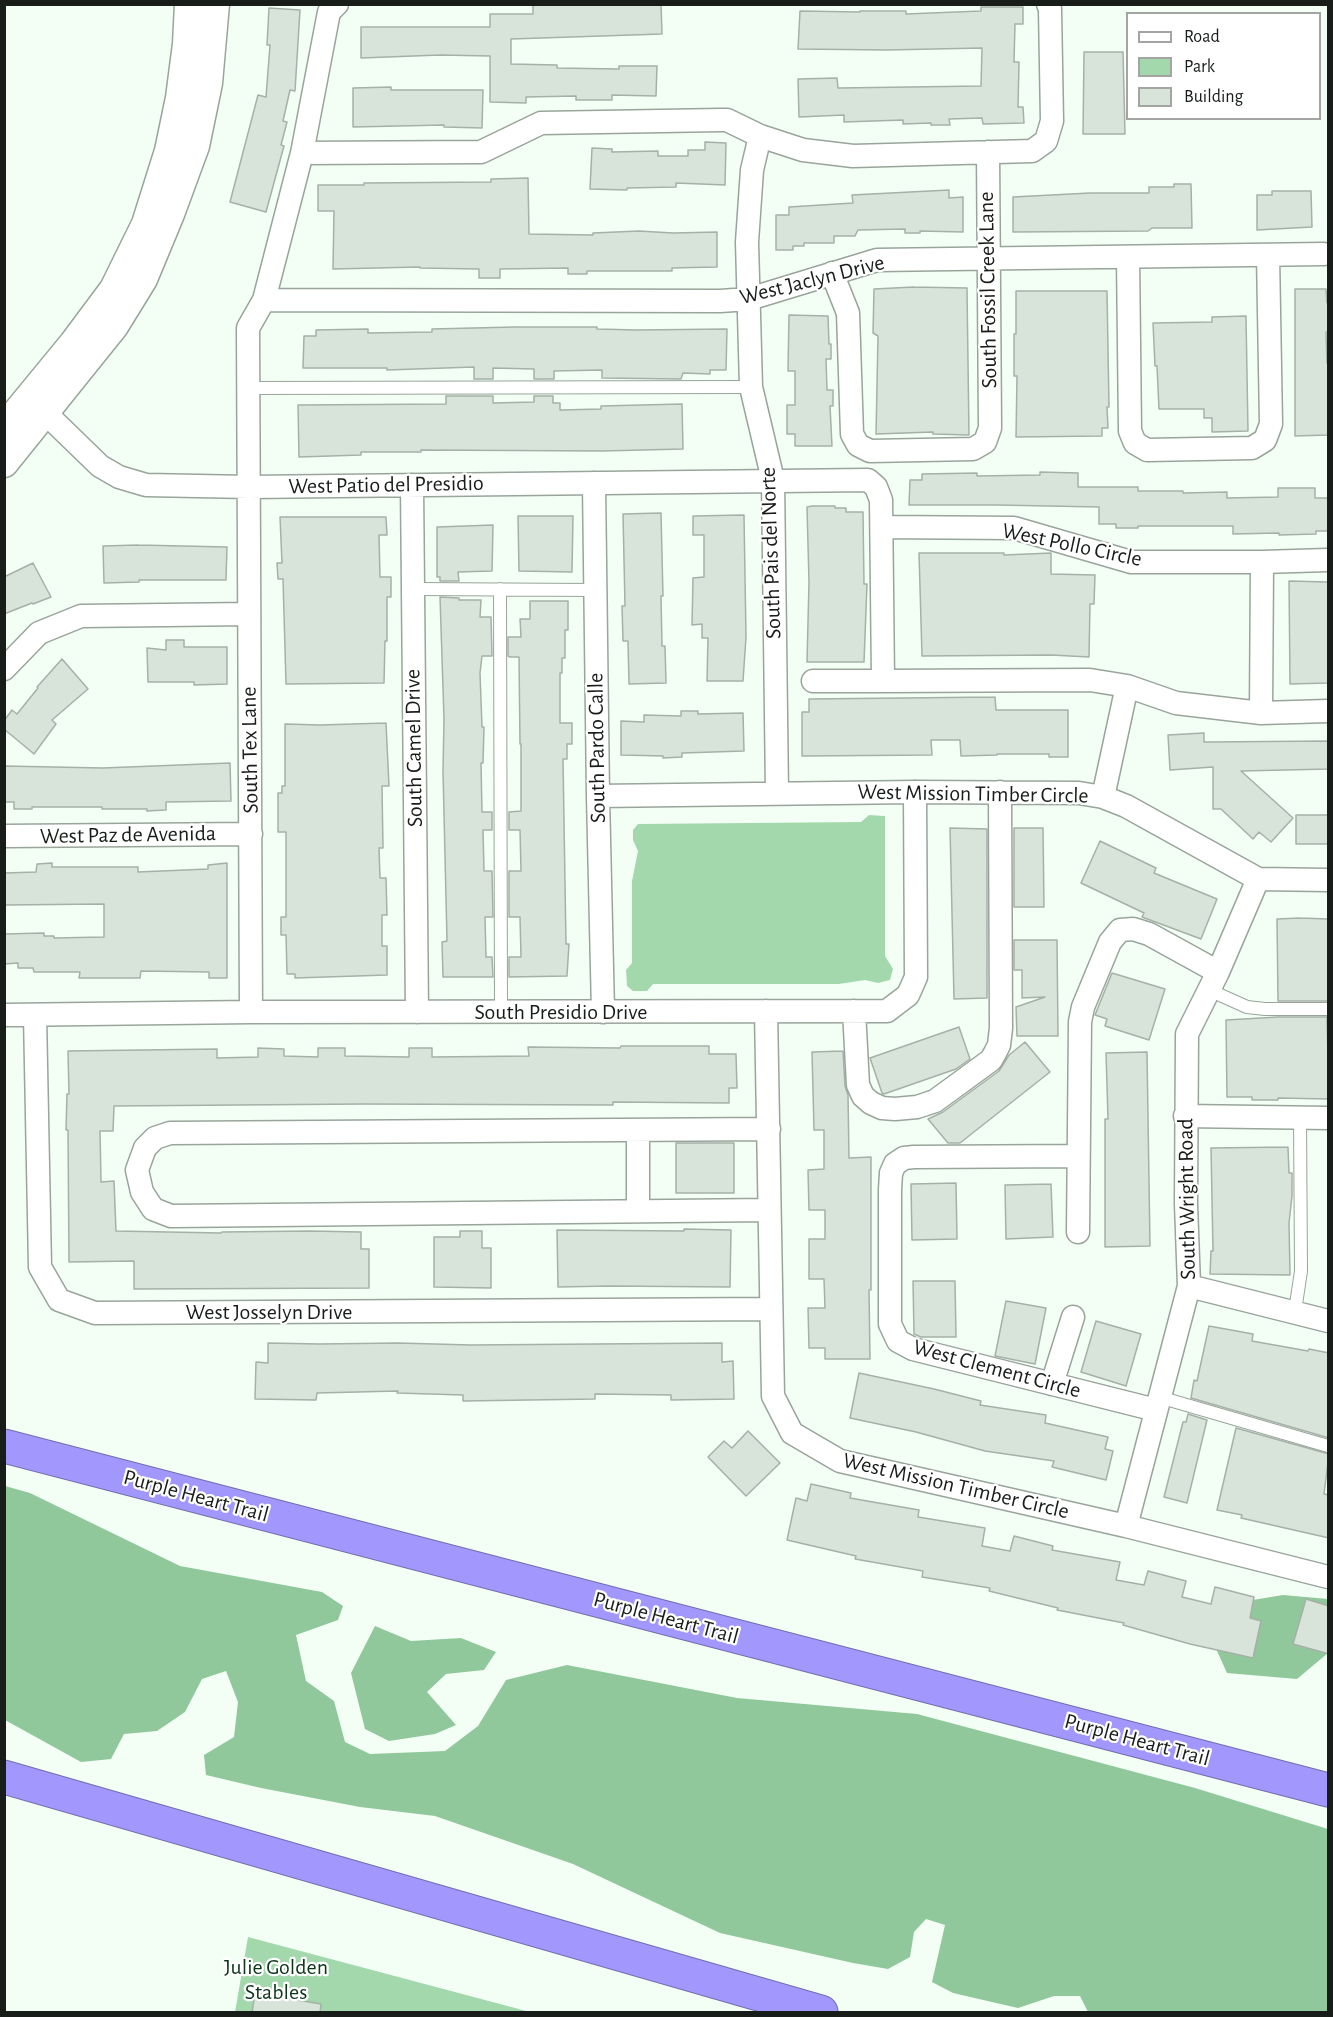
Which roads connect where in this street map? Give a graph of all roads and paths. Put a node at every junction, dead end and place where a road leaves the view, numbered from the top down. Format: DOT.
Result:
graph roads {
  1 [pos="189,4"];
  2 [pos="215,4"];
  3 [pos="337,4"];
  4 [pos="1048,4"];
  5 [pos="760,136"];
  6 [pos="988,152"];
  7 [pos="302,153"];
  8 [pos="1268,255"];
  9 [pos="1324,255"];
  10 [pos="1128,257"];
  11 [pos="988,259"];
  12 [pos="832,273"];
  13 [pos="749,299"];
  14 [pos="264,300"];
  15 [pos="248,387"];
  16 [pos="752,387"];
  17 [pos="38,406"];
  18 [pos="4,428"];
  19 [pos="4,463"];
  20 [pos="773,480"];
  21 [pos="594,483"];
  22 [pos="412,485"];
  23 [pos="249,487"];
  24 [pos="882,527"];
  25 [pos="1329,560"];
  26 [pos="1262,562"];
  27 [pos="413,589"];
  28 [pos="500,589"];
  29 [pos="595,590"];
  30 [pos="249,614"];
  31 [pos="4,669"];
  32 [pos="813,681"];
  33 [pos="883,681"];
  34 [pos="1127,686"];
  35 [pos="1329,711"];
  36 [pos="1262,713"];
  37 [pos="915,792"];
  38 [pos="1000,792"];
  39 [pos="777,793"];
  40 [pos="598,796"];
  41 [pos="1103,797"];
  42 [pos="251,834"];
  43 [pos="4,836"];
  44 [pos="1258,879"];
  45 [pos="1329,880"];
  46 [pos="1213,981"];
  47 [pos="1329,1010"];
  48 [pos="766,1011"];
  49 [pos="854,1011"];
  50 [pos="252,1012"];
  51 [pos="417,1012"];
  52 [pos="501,1012"];
  53 [pos="603,1012"];
  54 [pos="4,1015"];
  55 [pos="35,1015"];
  56 [pos="1185,1116"];
  57 [pos="1300,1118"];
  58 [pos="1329,1118"];
  59 [pos="768,1129"];
  60 [pos="638,1130"];
  61 [pos="1078,1156"];
  62 [pos="769,1210"];
  63 [pos="638,1211"];
  64 [pos="1078,1232"];
  65 [pos="1189,1286"];
  66 [pos="771,1309"];
  67 [pos="1295,1311"];
  68 [pos="1073,1317"];
  69 [pos="1329,1320"];
  70 [pos="1052,1384"];
  71 [pos="1157,1404"];
  72 [pos="4,1446"];
  73 [pos="1329,1446"];
  74 [pos="1126,1526"];
  75 [pos="1329,1577"];
  76 [pos="4,1777"];
  77 [pos="1329,1790"];
  78 [pos="821,2013"];
  1 -- 17 [label="street"];
  2 -- 17 [label="street"];
  3 -- 7 [label="street, South Tex Lane"];
  4 -- 6 [label="street"];
  5 -- 6 [label="street"];
  5 -- 7 [label="street"];
  5 -- 13 [label="street, South Pais del Norte"];
  6 -- 11 [label="street, South Fossil Creek Lane"];
  7 -- 14 [label="street, South Tex Lane"];
  8 -- 9 [label="street, West Jaclyn Drive"];
  8 -- 10 [label="street, West Jaclyn Drive"];
  8 -- 10 [label="street"];
  10 -- 11 [label="street, West Jaclyn Drive"];
  11 -- 12 [label="street, West Jaclyn Drive"];
  11 -- 12 [label="street, South Fossil Creek Lane"];
  12 -- 13 [label="street, West Jaclyn Drive"];
  13 -- 14 [label="street, West Jaclyn Drive"];
  13 -- 16 [label="street, South Pais del Norte"];
  14 -- 15 [label="street, South Tex Lane"];
  15 -- 16 [label="lane"];
  15 -- 23 [label="street, South Tex Lane"];
  16 -- 20 [label="street, South Pais del Norte"];
  17 -- 18 [label="street"];
  17 -- 19 [label="street"];
  17 -- 23 [label="street, West Patio del Presidio"];
  20 -- 21 [label="street, West Patio del Presidio"];
  20 -- 24 [label="street"];
  20 -- 39 [label="street, South Pais del Norte"];
  21 -- 22 [label="street, West Patio del Presidio"];
  21 -- 29 [label="street, South Pardo Calle"];
  22 -- 23 [label="street, West Patio del Presidio"];
  22 -- 27 [label="street, South Camel Drive"];
  23 -- 30 [label="street, South Tex Lane"];
  24 -- 26 [label="street, West Pollo Circle"];
  24 -- 33 [label="street"];
  25 -- 26 [label="street, West Pollo Circle"];
  26 -- 36 [label="street"];
  27 -- 28 [label="lane"];
  27 -- 51 [label="street, South Camel Drive"];
  28 -- 29 [label="lane"];
  28 -- 52 [label="lane"];
  29 -- 40 [label="street, South Pardo Calle"];
  30 -- 31 [label="street"];
  30 -- 42 [label="street, South Tex Lane"];
  32 -- 33 [label="street"];
  33 -- 34 [label="street"];
  34 -- 36 [label="street"];
  34 -- 41 [label="street"];
  35 -- 36 [label="street"];
  37 -- 38 [label="street, West Mission Timber Circle"];
  37 -- 39 [label="street, West Mission Timber Circle"];
  37 -- 49 [label="street, South Presidio Drive"];
  38 -- 41 [label="street, West Mission Timber Circle"];
  38 -- 49 [label="street"];
  39 -- 40 [label="street, West Mission Timber Circle"];
  40 -- 53 [label="street, South Pardo Calle"];
  41 -- 44 [label="street, West Mission Timber Circle"];
  42 -- 43 [label="street, West Paz de Avenida"];
  42 -- 50 [label="street, South Tex Lane"];
  44 -- 45 [label="street, West Mission Timber Circle"];
  44 -- 46 [label="street, South Wright Road"];
  46 -- 47 [label="lane"];
  46 -- 56 [label="street, South Wright Road"];
  46 -- 61 [label="street"];
  48 -- 49 [label="street, South Presidio Drive"];
  48 -- 53 [label="street, South Presidio Drive"];
  48 -- 59 [label="street, West Mission Timber Circle"];
  50 -- 51 [label="street, South Presidio Drive"];
  50 -- 55 [label="street, South Presidio Drive"];
  51 -- 52 [label="street, South Presidio Drive"];
  52 -- 53 [label="street, South Presidio Drive"];
  54 -- 55 [label="street, South Presidio Drive"];
  55 -- 66 [label="street, West Josselyn Drive"];
  56 -- 57 [label="street"];
  56 -- 65 [label="street, South Wright Road"];
  57 -- 58 [label="street"];
  57 -- 67 [label="lane"];
  59 -- 60 [label="street"];
  59 -- 62 [label="street, West Mission Timber Circle"];
  60 -- 63 [label="street"];
  60 -- 63 [label="street"];
  61 -- 64 [label="street"];
  61 -- 70 [label="street, West Clement Circle"];
  62 -- 63 [label="street"];
  62 -- 66 [label="street, West Mission Timber Circle"];
  65 -- 67 [label="street"];
  65 -- 71 [label="street, South Wright Road"];
  66 -- 74 [label="street, West Mission Timber Circle"];
  67 -- 69 [label="street"];
  68 -- 70 [label="street"];
  70 -- 71 [label="street, West Clement Circle"];
  71 -- 73 [label="lane"];
  71 -- 74 [label="street, South Wright Road"];
  72 -- 77 [label="highway, Purple Heart Trail"];
  74 -- 75 [label="street, West Mission Timber Circle"];
  76 -- 78 [label="highway"];
}
